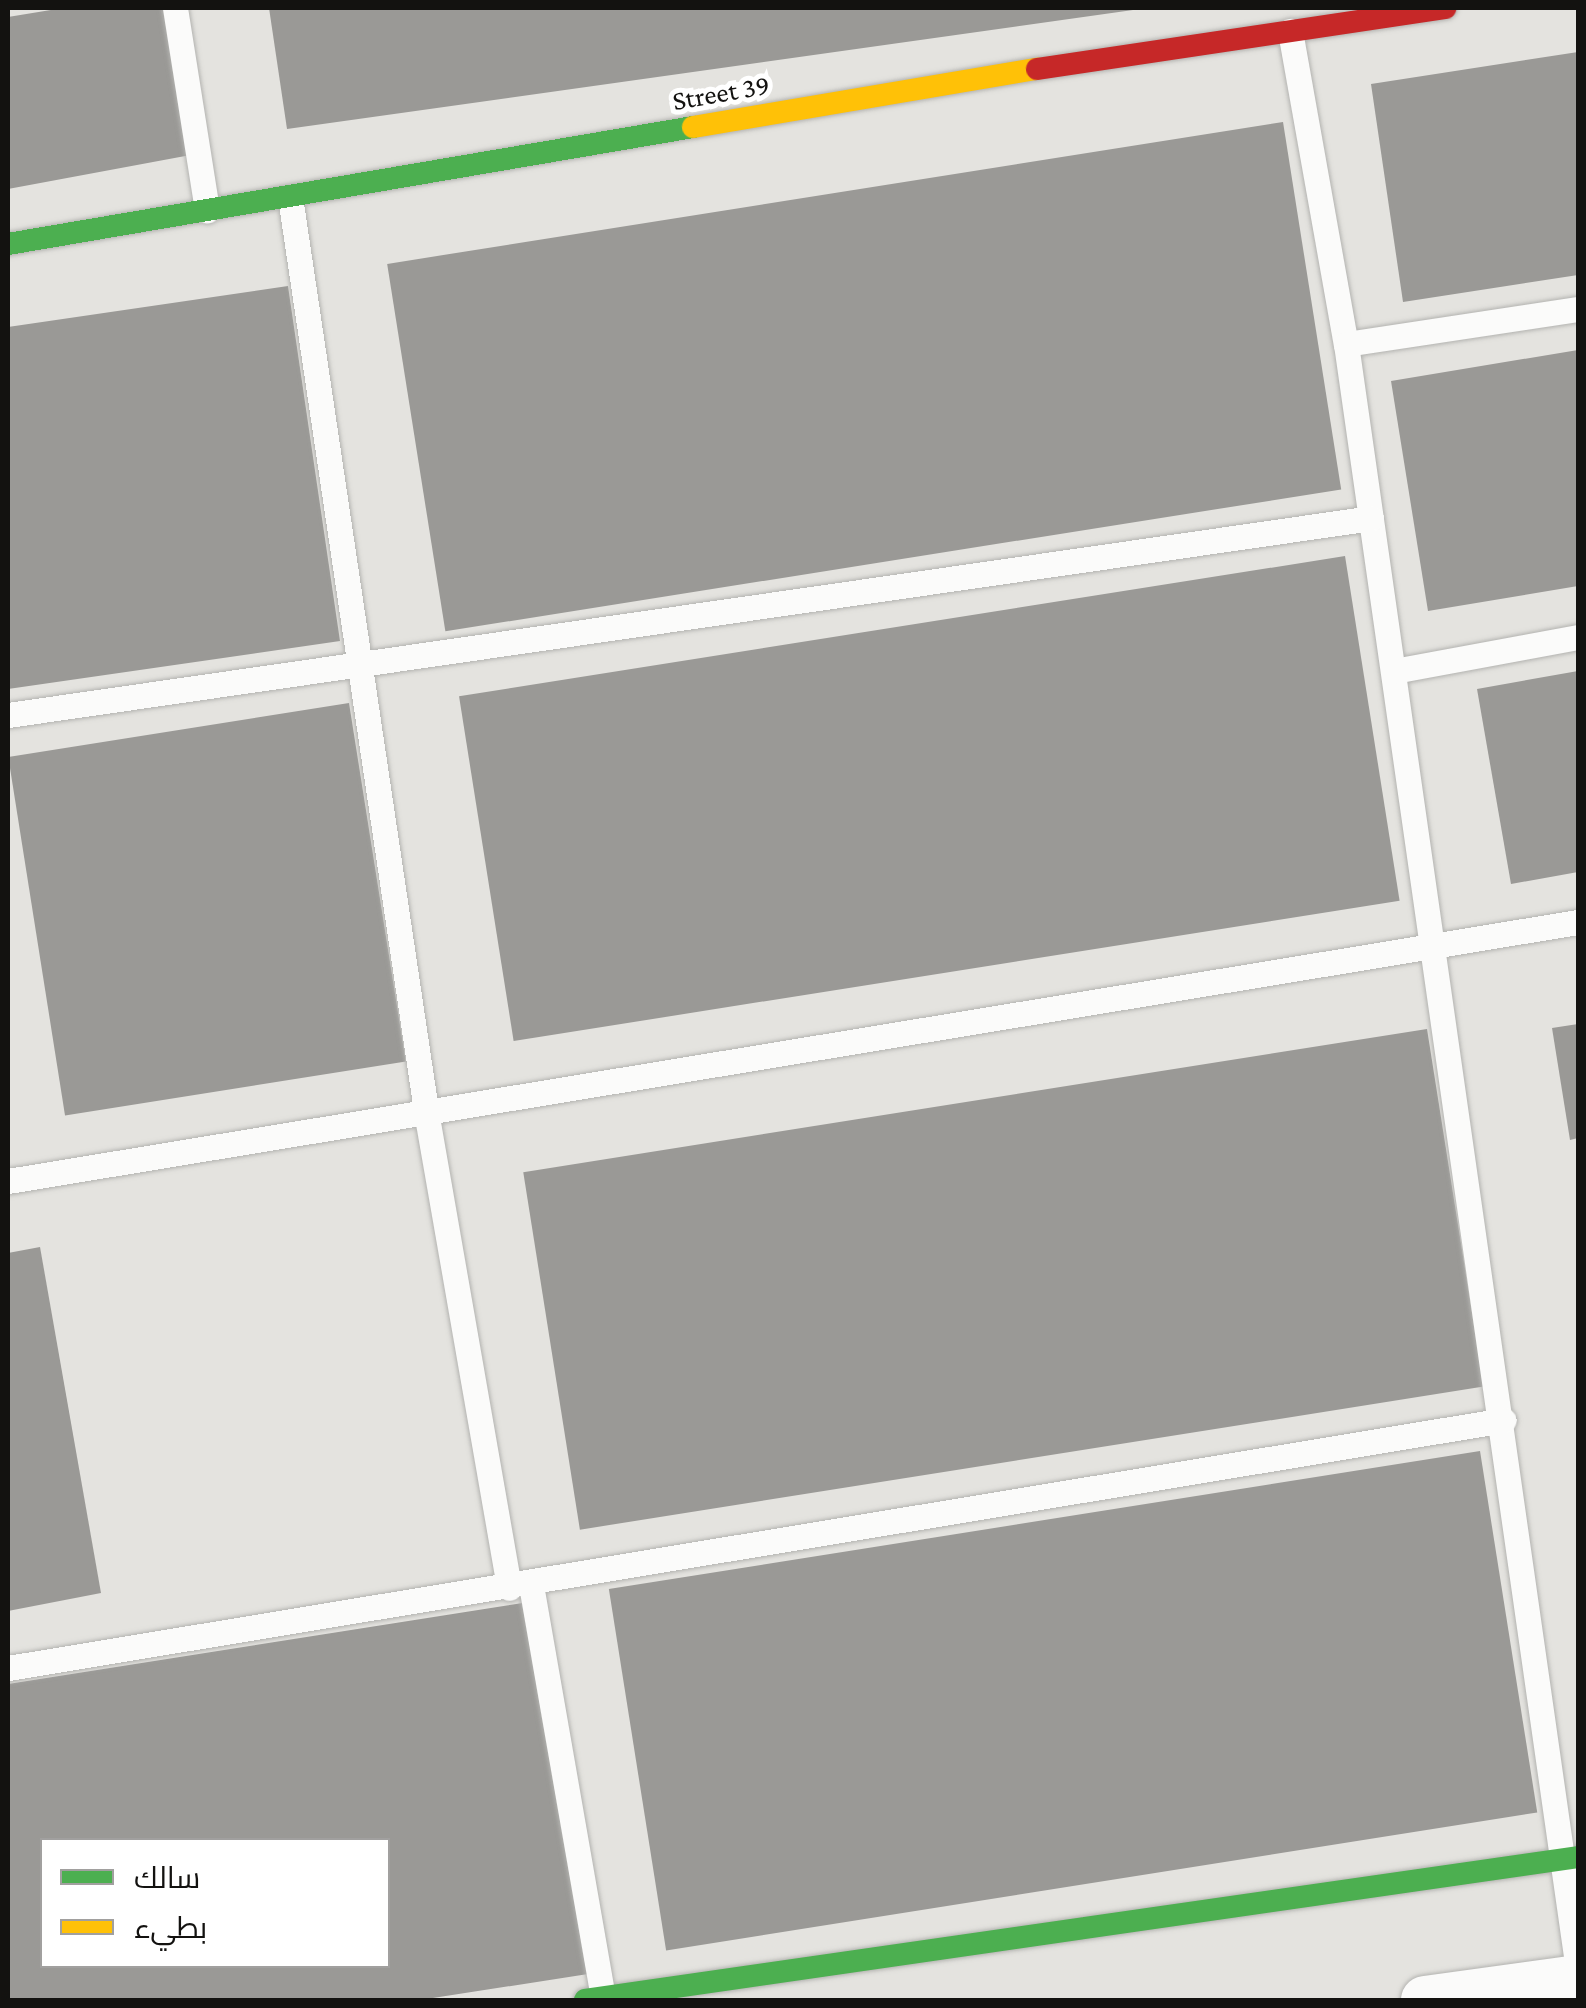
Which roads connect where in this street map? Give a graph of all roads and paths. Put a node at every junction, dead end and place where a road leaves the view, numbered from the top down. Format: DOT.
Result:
graph roads {
  1 [pos="175,8"];
  2 [pos="1445,8"];
  3 [pos="1290,31"];
  4 [pos="290,197"];
  5 [pos="206,210"];
  6 [pos="8,244"];
  7 [pos="1578,309"];
  8 [pos="1346,344"];
  9 [pos="1370,518"];
  10 [pos="1578,637"];
  11 [pos="364,658"];
  12 [pos="1394,670"];
  13 [pos="8,715"];
  14 [pos="1578,922"];
  15 [pos="1434,944"];
  16 [pos="427,1116"];
  17 [pos="8,1181"];
  18 [pos="1504,1420"];
  19 [pos="520,1586"];
  20 [pos="8,1668"];
  21 [pos="1571,1859"];
  22 [pos="1578,1970"];
  23 [pos="1578,1979"];
  24 [pos="594,1999"];
  25 [pos="1425,2000"];
  1 -- 5 [label="lane"];
  2 -- 3 [label="street, Street 39"];
  3 -- 4 [label="street, Street 39"];
  3 -- 8 [label="lane"];
  4 -- 5 [label="street, Street 39"];
  4 -- 11 [label="lane"];
  5 -- 6 [label="street, Street 39"];
  7 -- 8 [label="lane"];
  8 -- 9 [label="lane"];
  9 -- 11 [label="lane"];
  9 -- 12 [label="lane"];
  10 -- 12 [label="lane"];
  11 -- 13 [label="lane"];
  11 -- 16 [label="lane"];
  12 -- 15 [label="lane"];
  14 -- 15 [label="lane"];
  15 -- 16 [label="lane"];
  15 -- 18 [label="lane"];
  16 -- 17 [label="lane"];
  16 -- 19 [label="lane"];
  18 -- 19 [label="lane"];
  18 -- 21 [label="lane"];
  19 -- 20 [label="lane"];
  19 -- 24 [label="lane"];
  21 -- 22 [label="lane"];
  21 -- 24 [label="street"];
  23 -- 25 [label="street"];
}
